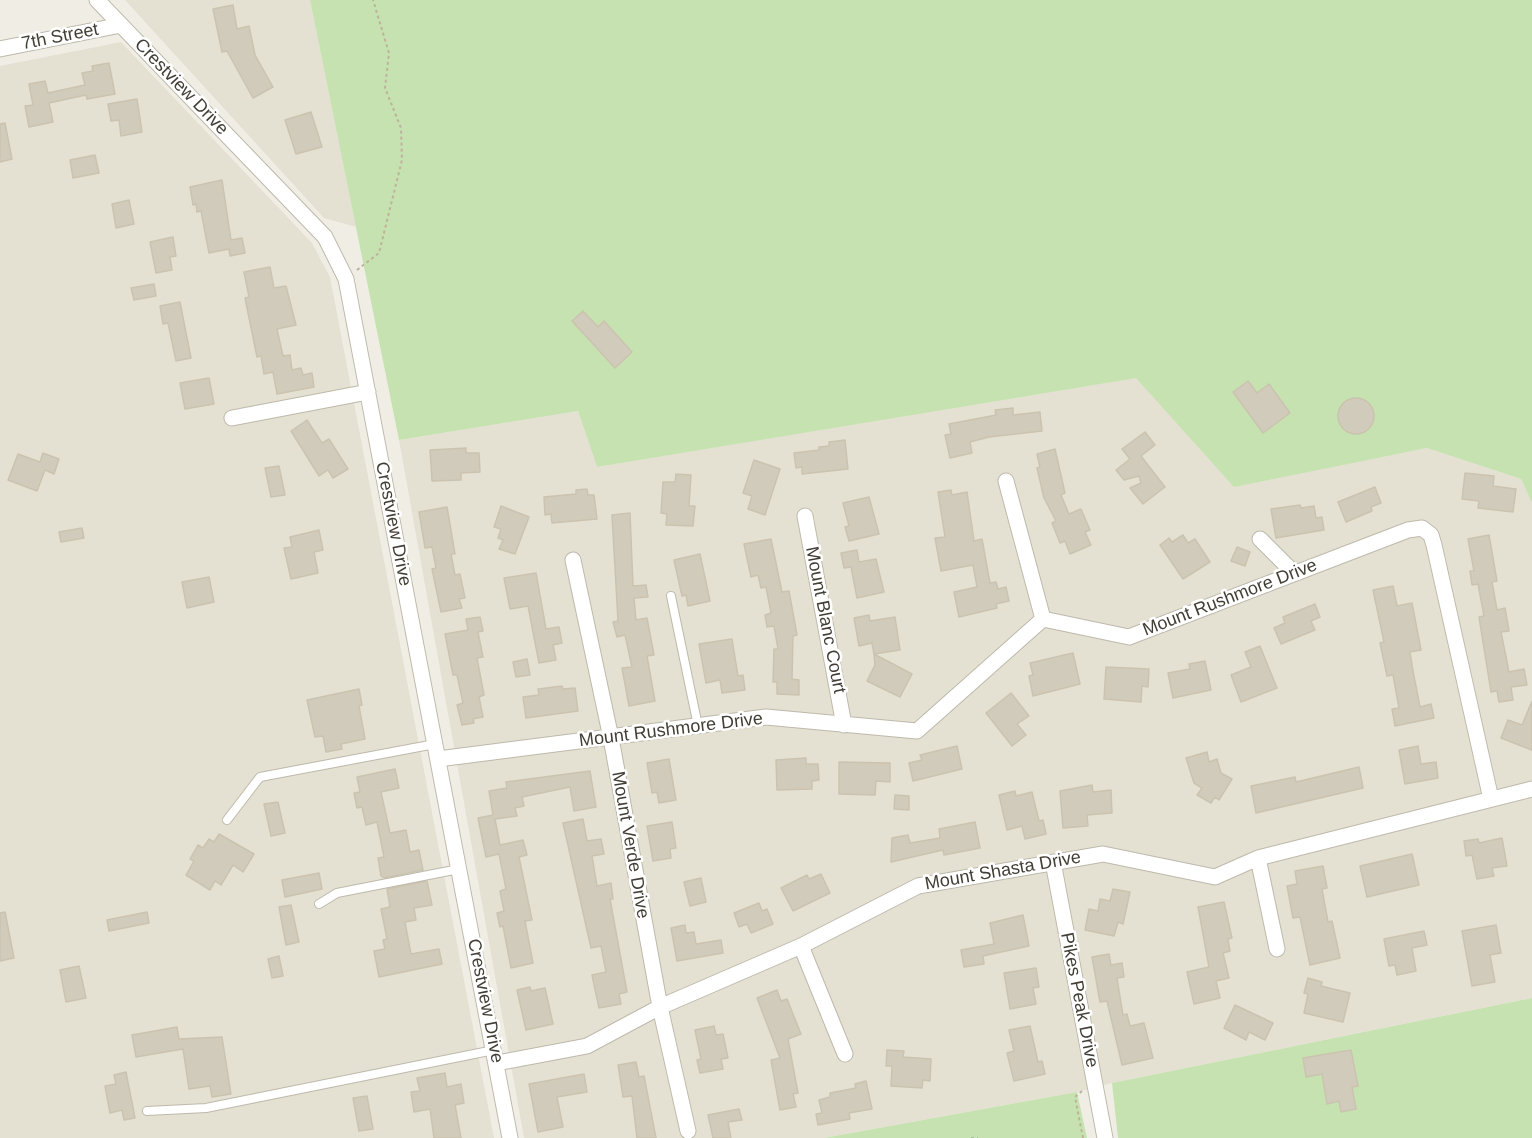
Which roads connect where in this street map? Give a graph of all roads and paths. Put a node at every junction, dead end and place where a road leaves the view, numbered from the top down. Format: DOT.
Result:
graph roads {
  1 [pos="97,0"];
  2 [pos="373,0"];
  3 [pos="121,25"];
  4 [pos="0,50"];
  5 [pos="346,279"];
  6 [pos="368,392"];
  7 [pos="232,418"];
  8 [pos="1006,481"];
  9 [pos="805,516"];
  10 [pos="1260,539"];
  11 [pos="573,560"];
  12 [pos="1294,573"];
  13 [pos="671,596"];
  14 [pos="1043,620"];
  15 [pos="844,724"];
  16 [pos="698,726"];
  17 [pos="611,738"];
  18 [pos="437,751"];
  19 [pos="1532,789"];
  20 [pos="1491,800"];
  21 [pos="227,820"];
  22 [pos="1258,858"];
  23 [pos="1053,862"];
  24 [pos="459,869"];
  25 [pos="319,904"];
  26 [pos="801,946"];
  27 [pos="1278,949"];
  28 [pos="660,1007"];
  29 [pos="844,1054"];
  30 [pos="496,1057"];
  31 [pos="1094,1081"];
  32 [pos="147,1111"];
  33 [pos="688,1131"];
  34 [pos="510,1138"];
  35 [pos="971,1138"];
  36 [pos="978,1138"];
  37 [pos="1083,1138"];
  38 [pos="1105,1138"];
  1 -- 3 [label="street, Crestview Drive"];
  2 -- 5 [label="path"];
  3 -- 4 [label="street, 7th Street"];
  3 -- 5 [label="street, Crestview Drive"];
  5 -- 6 [label="street, Crestview Drive"];
  6 -- 7 [label="street"];
  6 -- 18 [label="street, Crestview Drive"];
  8 -- 14 [label="street"];
  9 -- 15 [label="street, Mount Blanc Court"];
  10 -- 12 [label="street"];
  11 -- 17 [label="street, Mount Verde Drive"];
  12 -- 14 [label="street, Mount Rushmore Drive"];
  12 -- 20 [label="street, Mount Rushmore Drive"];
  13 -- 16 [label="lane"];
  14 -- 15 [label="street, Mount Rushmore Drive"];
  15 -- 16 [label="street, Mount Rushmore Drive"];
  16 -- 17 [label="street, Mount Rushmore Drive"];
  17 -- 18 [label="street, Mount Rushmore Drive"];
  17 -- 28 [label="street, Mount Verde Drive"];
  18 -- 21 [label="lane"];
  18 -- 24 [label="street, Crestview Drive"];
  19 -- 20 [label="street, Mount Shasta Drive"];
  20 -- 22 [label="street, Mount Shasta Drive"];
  22 -- 23 [label="street, Mount Shasta Drive"];
  22 -- 27 [label="street"];
  23 -- 26 [label="street, Mount Shasta Drive"];
  23 -- 31 [label="street, Pikes Peak Drive"];
  24 -- 25 [label="lane"];
  24 -- 30 [label="street, Crestview Drive"];
  26 -- 28 [label="street, Mount Shasta Drive"];
  26 -- 29 [label="street"];
  28 -- 30 [label="street, Mount Shasta Drive"];
  28 -- 33 [label="street, Mount Verde Drive"];
  30 -- 32 [label="lane"];
  30 -- 34 [label="street, Crestview Drive"];
  31 -- 37 [label="path"];
  31 -- 38 [label="street, Pikes Peak Drive"];
  35 -- 36 [label="path"];
}
